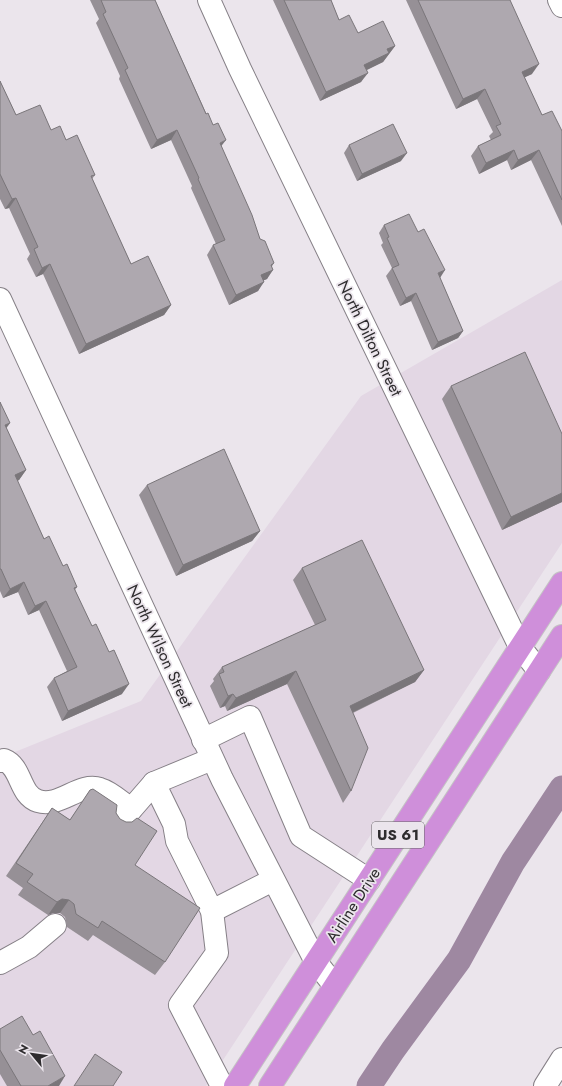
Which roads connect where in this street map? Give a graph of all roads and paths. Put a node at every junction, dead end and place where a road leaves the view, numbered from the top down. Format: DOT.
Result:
graph roads {
  1 [pos="209,0"];
  2 [pos="559,0"];
  3 [pos="562,6"];
  4 [pos="0,299"];
  5 [pos="562,583"];
  6 [pos="562,636"];
  7 [pos="520,647"];
  8 [pos="539,671"];
  9 [pos="208,749"];
  10 [pos="0,761"];
  11 [pos="154,783"];
  12 [pos="273,880"];
  13 [pos="369,880"];
  14 [pos="212,911"];
  15 [pos="56,925"];
  16 [pos="316,962"];
  17 [pos="0,964"];
  18 [pos="334,985"];
  19 [pos="562,1059"];
  20 [pos="222,1086"];
  21 [pos="235,1086"];
  22 [pos="270,1086"];
  23 [pos="544,1086"];
  1 -- 7 [label="street, North Dilton Street"];
  2 -- 3 [label="street"];
  4 -- 9 [label="street, North Wilson Street"];
  5 -- 7 [label="highway, Airline Drive / US 61"];
  6 -- 8 [label="highway, Airline Drive / US 61"];
  7 -- 8 [label="street, North Dilton Street"];
  7 -- 13 [label="highway, Airline Drive / US 61"];
  8 -- 18 [label="highway, Airline Drive / US 61"];
  9 -- 11 [label="street"];
  9 -- 12 [label="street, North Wilson Street"];
  9 -- 13 [label="street"];
  10 -- 11 [label="street"];
  11 -- 14 [label="street"];
  12 -- 14 [label="street"];
  12 -- 16 [label="street, North Wilson Street"];
  13 -- 16 [label="highway, Airline Drive / US 61"];
  14 -- 20 [label="street"];
  15 -- 17 [label="street"];
  16 -- 18 [label="street, North Wilson Street"];
  16 -- 21 [label="highway, Airline Drive / US 61"];
  18 -- 22 [label="highway, Airline Drive / US 61"];
  19 -- 23 [label="street"];
}
